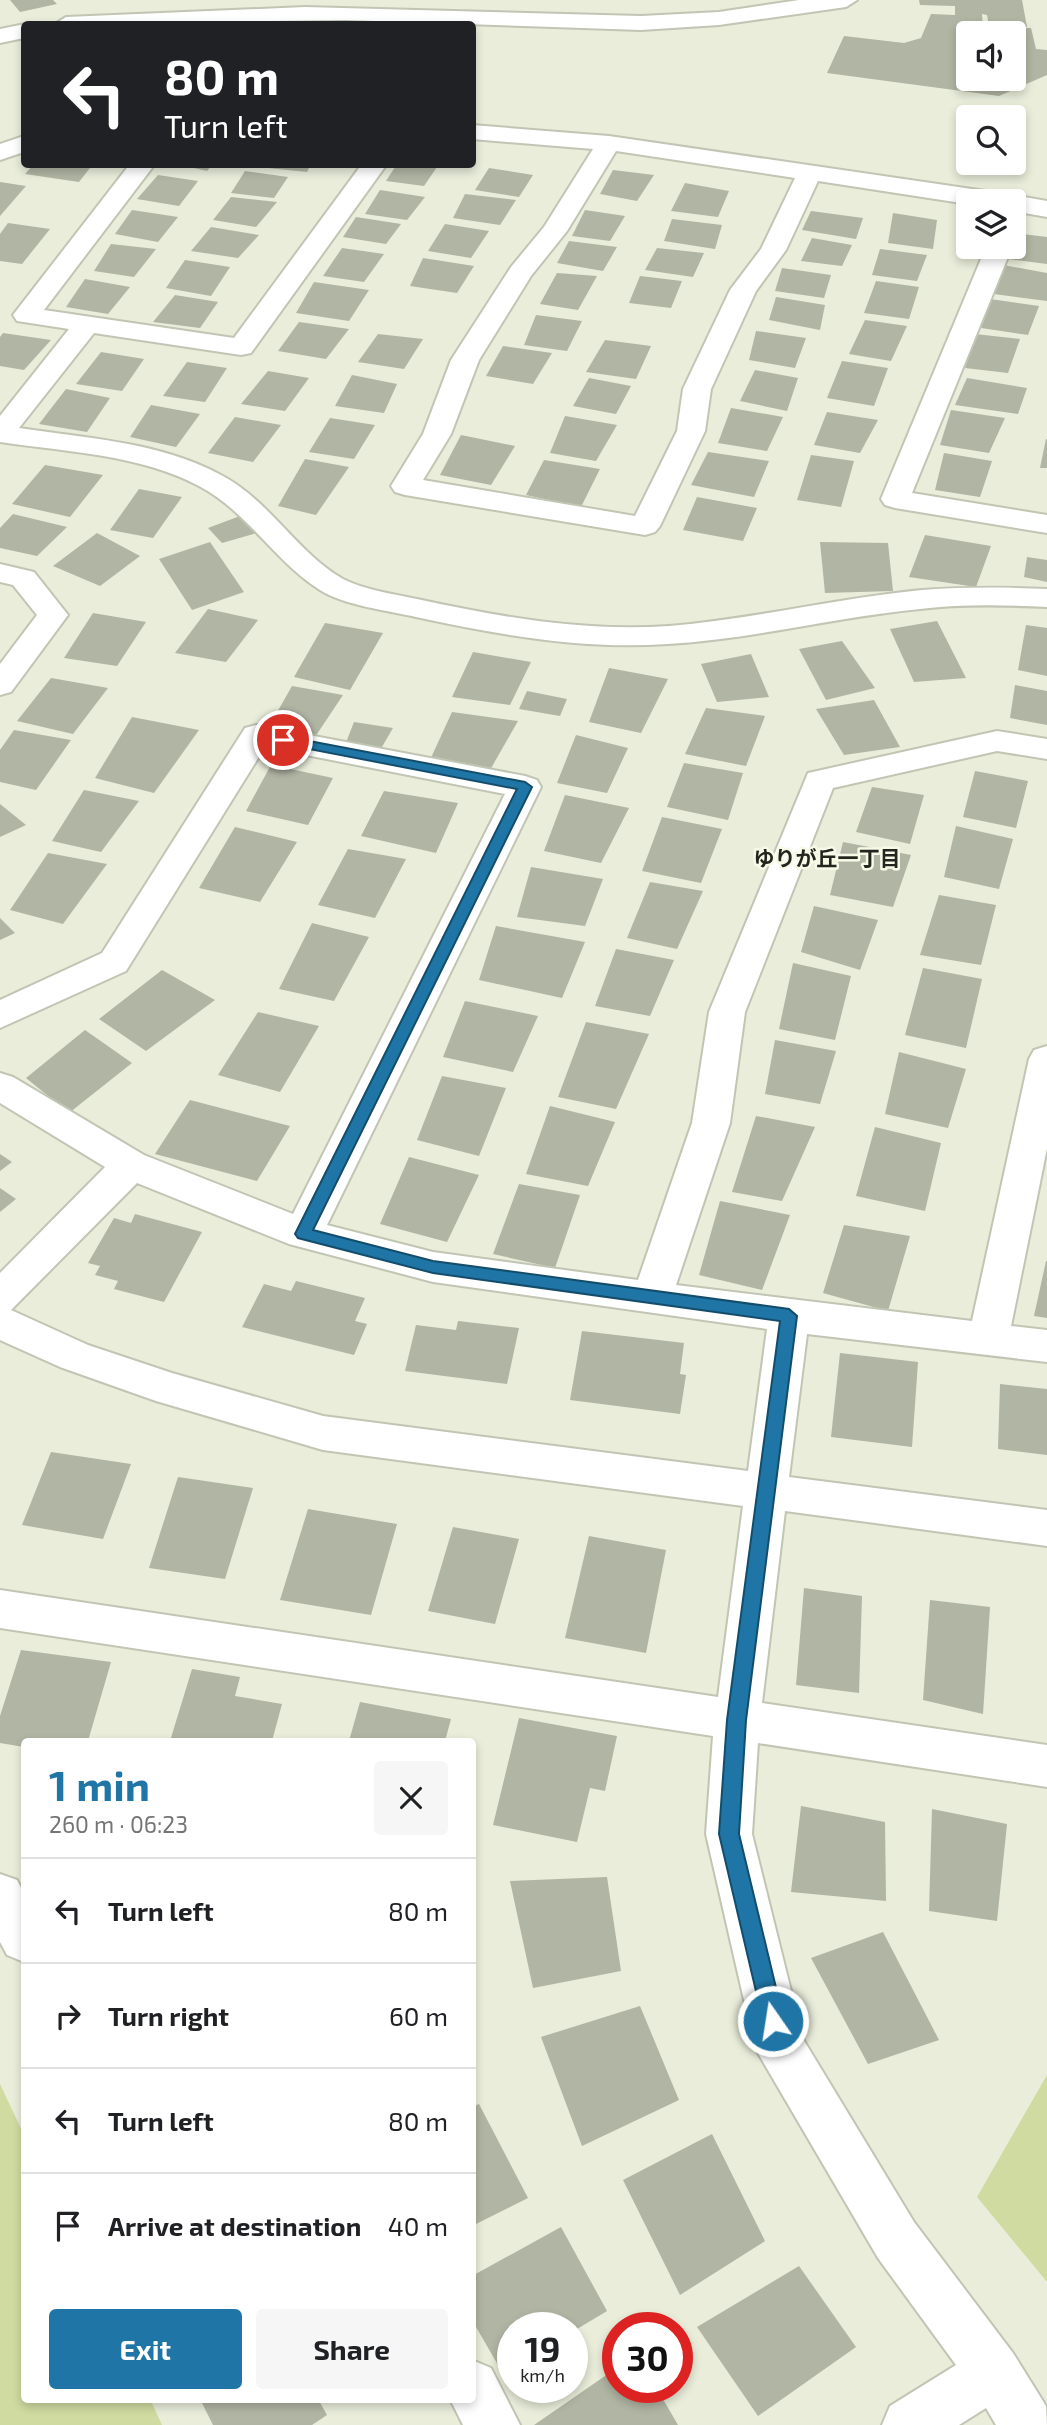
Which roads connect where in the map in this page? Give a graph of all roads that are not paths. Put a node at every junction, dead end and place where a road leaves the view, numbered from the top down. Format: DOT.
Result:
graph roads {
  1 [pos="846,0"];
  2 [pos="803,3"];
  3 [pos="387,7"];
  4 [pos="105,21"];
  5 [pos="21,32"];
  6 [pos="0,36"];
  7 [pos="476,132"];
  8 [pos="609,143"];
  9 [pos="21,144"];
  10 [pos="0,153"];
  11 [pos="140,168"];
  12 [pos="372,168"];
  13 [pos="810,173"];
  14 [pos="956,196"];
  15 [pos="1026,207"];
  16 [pos="1047,209"];
  17 [pos="994,259"];
  18 [pos="87,324"];
  19 [pos="0,434"];
  20 [pos="1047,524"];
  21 [pos="0,573"];
  22 [pos="1047,598"];
  23 [pos="0,685"];
  24 [pos="1047,749"];
  25 [pos="0,1015"];
  26 [pos="1047,1059"];
  27 [pos="0,1086"];
  28 [pos="131,1165"];
  29 [pos="303,1234"];
  30 [pos="652,1296"];
  31 [pos="0,1298"];
  32 [pos="789,1316"];
  33 [pos="0,1322"];
  34 [pos="988,1339"];
  35 [pos="1047,1346"];
  36 [pos="765,1491"];
  37 [pos="1047,1528"];
  38 [pos="0,1609"];
  39 [pos="737,1720"];
  40 [pos="1047,1766"];
  41 [pos="0,1896"];
  42 [pos="21,1934"];
  43 [pos="994,2372"];
  44 [pos="476,2394"];
  45 [pos="493,2425"];
  46 [pos="909,2425"];
  47 [pos="1027,2425"];
  1 -- 2 [label="street"];
  2 -- 3 [label="street"];
  3 -- 4 [label="street"];
  5 -- 6 [label="street"];
  7 -- 8 [label="street"];
  8 -- 13 [label="street"];
  8 -- 13 [label="street"];
  9 -- 10 [label="street"];
  11 -- 18 [label="street"];
  12 -- 18 [label="street"];
  13 -- 14 [label="street"];
  15 -- 16 [label="street"];
  17 -- 20 [label="street"];
  18 -- 19 [label="street"];
  19 -- 22 [label="street"];
  21 -- 23 [label="street"];
  24 -- 30 [label="street"];
  25 -- 29 [label="street"];
  26 -- 34 [label="street"];
  27 -- 28 [label="street"];
  28 -- 29 [label="street"];
  28 -- 31 [label="street"];
  29 -- 30 [label="street"];
  30 -- 32 [label="street"];
  32 -- 34 [label="street"];
  32 -- 36 [label="street"];
  33 -- 36 [label="street"];
  34 -- 35 [label="street"];
  36 -- 37 [label="street"];
  36 -- 39 [label="street"];
  38 -- 39 [label="street"];
  39 -- 40 [label="street"];
  39 -- 43 [label="street"];
  41 -- 42 [label="street"];
  43 -- 46 [label="street"];
  43 -- 47 [label="street"];
  44 -- 45 [label="street"];
}
